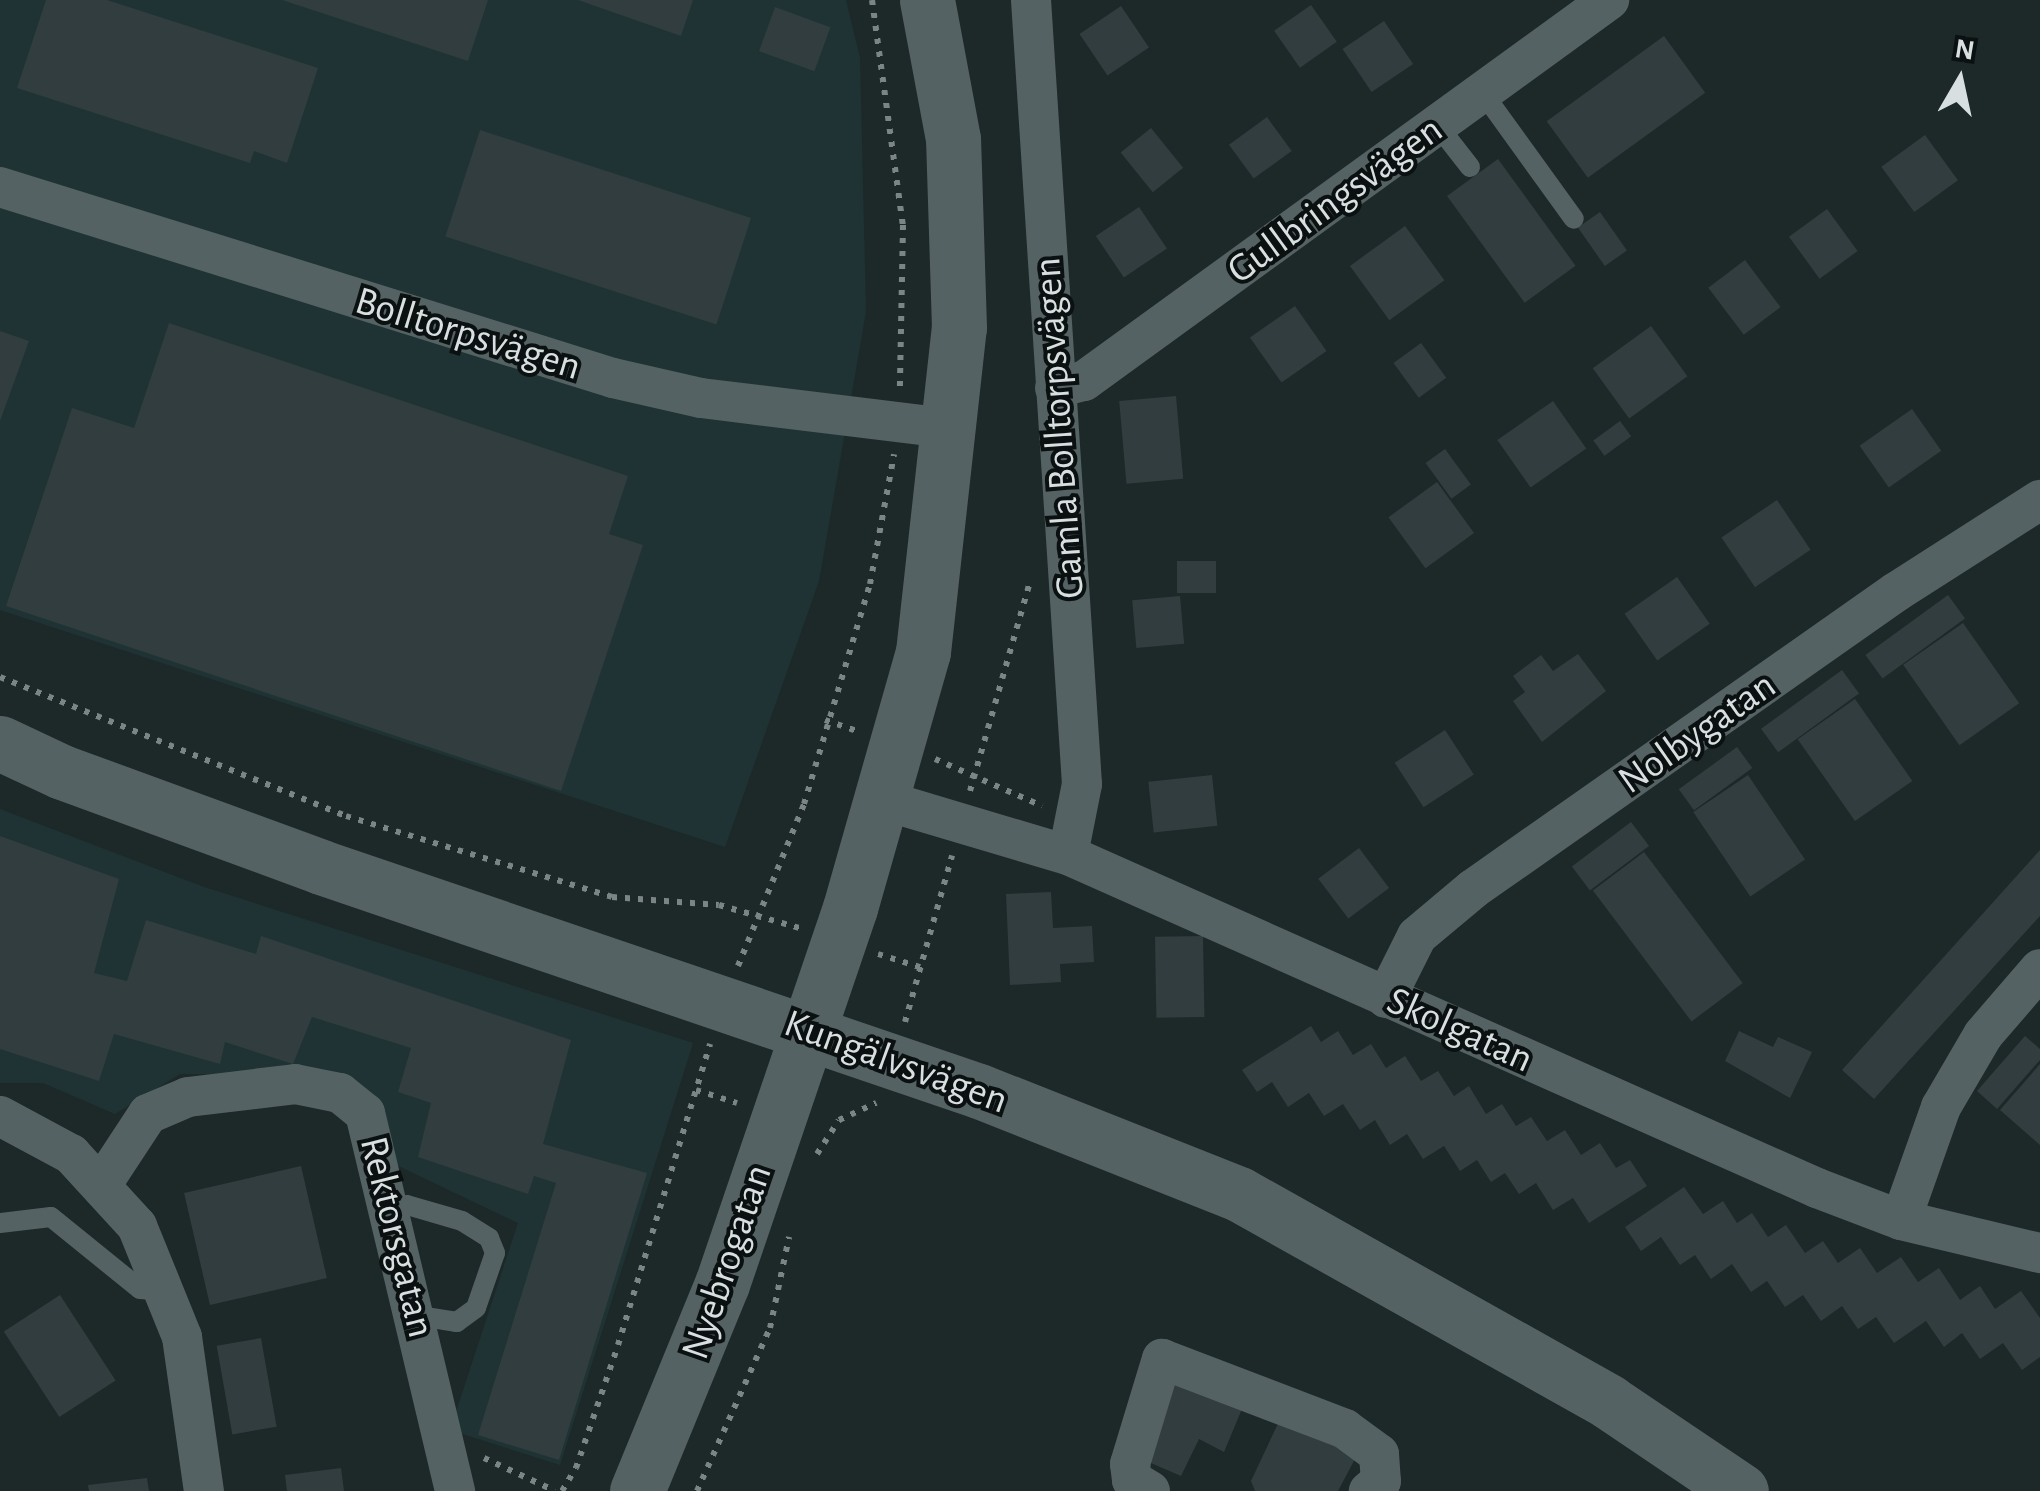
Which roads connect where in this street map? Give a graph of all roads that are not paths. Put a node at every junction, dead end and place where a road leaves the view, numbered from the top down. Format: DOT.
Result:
graph roads {
  1 [pos="927,0"];
  2 [pos="1031,0"];
  3 [pos="1608,0"];
  4 [pos="1483,92"];
  5 [pos="1438,126"];
  6 [pos="1470,167"];
  7 [pos="0,186"];
  8 [pos="1574,219"];
  9 [pos="1055,388"];
  10 [pos="922,425"];
  11 [pos="2040,500"];
  12 [pos="0,742"];
  13 [pos="883,800"];
  14 [pos="1068,856"];
  15 [pos="2040,970"];
  16 [pos="1386,998"];
  17 [pos="805,1029"];
  18 [pos="0,1116"];
  19 [pos="102,1184"];
  20 [pos="388,1208"];
  21 [pos="1901,1220"];
  22 [pos="0,1224"];
  23 [pos="2040,1252"];
  24 [pos="166,1290"];
  25 [pos="418,1316"];
  26 [pos="204,1491"];
  27 [pos="455,1491"];
  28 [pos="637,1491"];
  29 [pos="1150,1491"];
  30 [pos="1368,1491"];
  31 [pos="1741,1491"];
  1 -- 10 [label="main road"];
  2 -- 9 [label="street, Gamla Bolltorpsvägen"];
  3 -- 4 [label="street, Gullbringsvägen"];
  4 -- 5 [label="street, Gullbringsvägen"];
  4 -- 8 [label="lane"];
  5 -- 6 [label="lane"];
  5 -- 9 [label="street, Gullbringsvägen"];
  7 -- 10 [label="street, Bolltorpsvägen"];
  9 -- 14 [label="street, Gamla Bolltorpsvägen"];
  10 -- 13 [label="main road"];
  11 -- 16 [label="street, Nolbygatan"];
  12 -- 17 [label="main road, Kungälvsvägen"];
  13 -- 14 [label="street, Skolgatan"];
  13 -- 17 [label="main road"];
  14 -- 16 [label="street, Skolgatan"];
  15 -- 21 [label="street"];
  16 -- 21 [label="street, Skolgatan"];
  17 -- 28 [label="main road, Nyebrogatan"];
  17 -- 31 [label="main road, Kungälvsvägen"];
  18 -- 19 [label="street"];
  19 -- 20 [label="street, Rektorsgatan"];
  19 -- 24 [label="street"];
  20 -- 25 [label="street, Rektorsgatan"];
  20 -- 25 [label="lane"];
  21 -- 23 [label="street, Skolgatan"];
  22 -- 24 [label="lane"];
  24 -- 26 [label="street"];
  25 -- 27 [label="street, Rektorsgatan"];
  29 -- 30 [label="street"];
}
